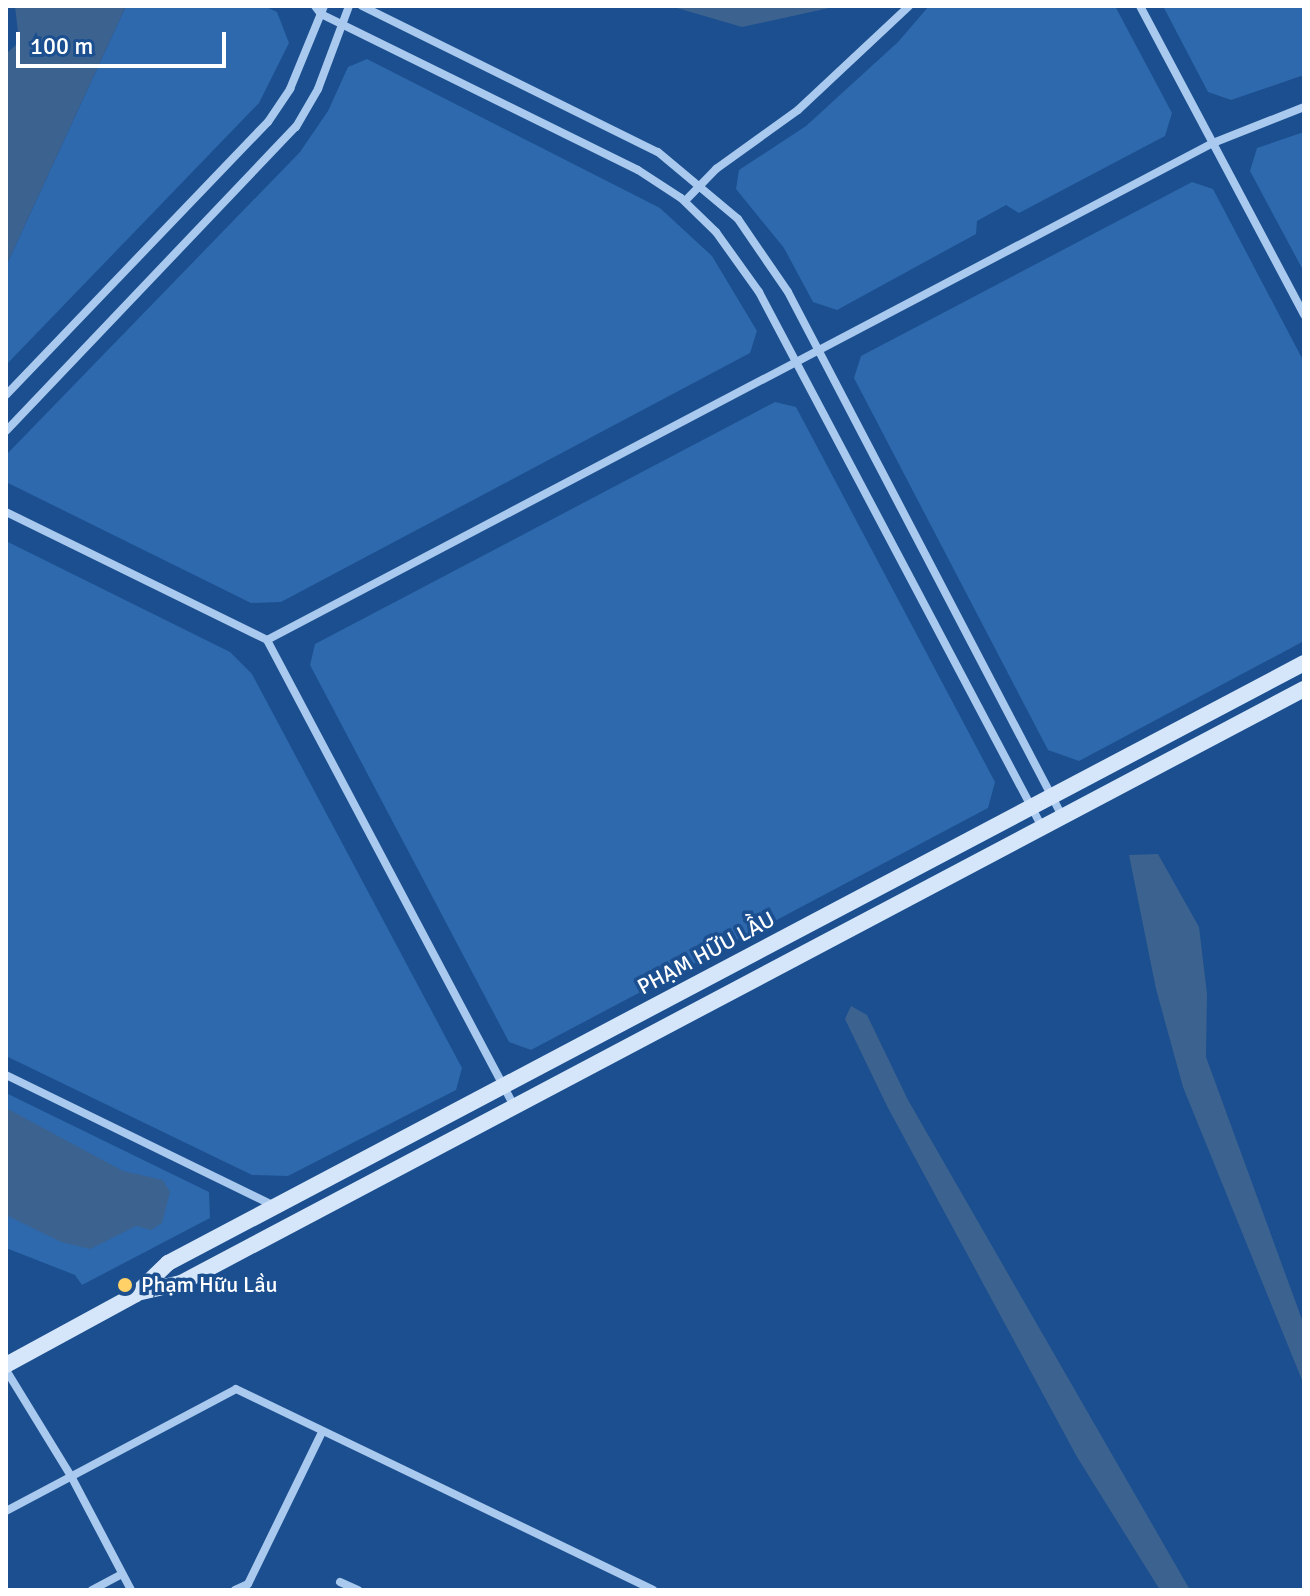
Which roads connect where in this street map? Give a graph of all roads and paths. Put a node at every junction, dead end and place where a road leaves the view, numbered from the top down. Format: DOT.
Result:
graph roads {
  1 [pos="349,6"];
  2 [pos="362,6"];
  3 [pos="909,6"];
  4 [pos="1140,6"];
  5 [pos="320,9"];
  6 [pos="343,25"];
  7 [pos="1304,107"];
  8 [pos="1213,143"];
  9 [pos="702,184"];
  10 [pos="685,201"];
  11 [pos="1304,315"];
  12 [pos="819,350"];
  13 [pos="796,362"];
  14 [pos="6,395"];
  15 [pos="6,431"];
  16 [pos="6,512"];
  17 [pos="267,640"];
  18 [pos="1304,663"];
  19 [pos="1304,689"];
  20 [pos="1052,796"];
  21 [pos="1031,807"];
  22 [pos="1062,816"];
  23 [pos="1042,827"];
  24 [pos="6,1075"];
  25 [pos="503,1085"];
  26 [pos="514,1106"];
  27 [pos="275,1206"];
  28 [pos="136,1294"];
  29 [pos="6,1367"];
  30 [pos="322,1432"];
  31 [pos="71,1476"];
  32 [pos="6,1511"];
  33 [pos="122,1574"];
  34 [pos="627,1578"];
  35 [pos="340,1582"];
  36 [pos="249,1587"];
  37 [pos="92,1590"];
  38 [pos="131,1590"];
  39 [pos="235,1590"];
  40 [pos="358,1590"];
  41 [pos="622,1590"];
  42 [pos="653,1590"];
  1 -- 6 [label="street"];
  2 -- 9 [label="street"];
  3 -- 9 [label="street"];
  4 -- 8 [label="street"];
  5 -- 6 [label="street"];
  5 -- 14 [label="street"];
  6 -- 10 [label="street"];
  6 -- 15 [label="street"];
  7 -- 8 [label="street"];
  8 -- 11 [label="street"];
  8 -- 12 [label="street"];
  9 -- 10 [label="street"];
  9 -- 12 [label="street"];
  10 -- 13 [label="street"];
  12 -- 13 [label="street"];
  12 -- 20 [label="street"];
  13 -- 17 [label="street"];
  13 -- 21 [label="street"];
  16 -- 17 [label="street"];
  17 -- 25 [label="street"];
  18 -- 20 [label="main road, PHẠM HỮU LẦU"];
  19 -- 22 [label="main road, PHẠM HỮU LẦU"];
  20 -- 21 [label="main road, PHẠM HỮU LẦU"];
  20 -- 22 [label="street"];
  21 -- 23 [label="street"];
  21 -- 25 [label="main road, PHẠM HỮU LẦU"];
  22 -- 23 [label="main road, PHẠM HỮU LẦU"];
  23 -- 26 [label="main road, PHẠM HỮU LẦU"];
  24 -- 27 [label="street"];
  25 -- 26 [label="street"];
  25 -- 27 [label="main road, PHẠM HỮU LẦU"];
  26 -- 28 [label="main road, PHẠM HỮU LẦU"];
  27 -- 28 [label="main road, PHẠM HỮU LẦU"];
  28 -- 29 [label="main road, PHẠM HỮU LẦU"];
  29 -- 31 [label="street"];
  30 -- 31 [label="street"];
  30 -- 34 [label="street"];
  30 -- 36 [label="street"];
  31 -- 32 [label="street"];
  31 -- 33 [label="street"];
  33 -- 37 [label="street"];
  33 -- 38 [label="street"];
  34 -- 41 [label="street"];
  34 -- 42 [label="street"];
  35 -- 40 [label="street"];
  36 -- 39 [label="street"];
}
